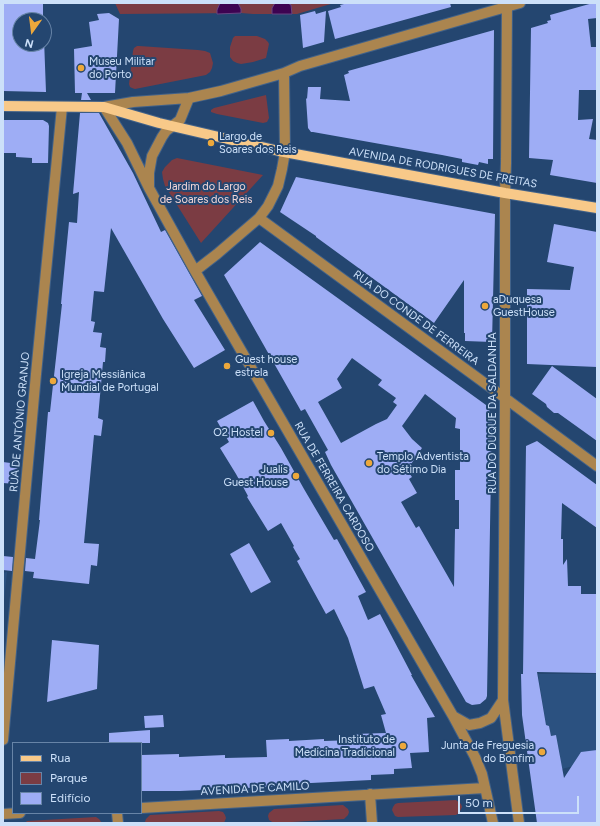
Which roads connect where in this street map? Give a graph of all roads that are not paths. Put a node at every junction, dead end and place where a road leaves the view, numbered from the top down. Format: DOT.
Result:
graph roads {
  1 [pos="520,3"];
  2 [pos="507,5"];
  3 [pos="284,73"];
  4 [pos="189,98"];
  5 [pos="3,106"];
  6 [pos="62,107"];
  7 [pos="104,108"];
  8 [pos="172,127"];
  9 [pos="285,152"];
  10 [pos="149,188"];
  11 [pos="505,193"];
  12 [pos="597,208"];
  13 [pos="259,218"];
  14 [pos="195,271"];
  15 [pos="505,398"];
  16 [pos="597,466"];
  17 [pos="503,700"];
  18 [pos="453,716"];
  19 [pos="3,740"];
  20 [pos="485,788"];
  21 [pos="370,794"];
  22 [pos="142,808"];
  23 [pos="372,823"];
  24 [pos="490,823"];
  25 [pos="493,823"];
  26 [pos="519,823"];
  1 -- 2 [label="street"];
  2 -- 3 [label="street"];
  2 -- 11 [label="street, RUA DO DUQUE DA SALDANHA"];
  3 -- 4 [label="street"];
  3 -- 9 [label="street"];
  4 -- 7 [label="street"];
  4 -- 8 [label="street"];
  5 -- 6 [label="main road"];
  6 -- 7 [label="main road"];
  6 -- 19 [label="street, RUA DE ANTÓNIO GRANJO"];
  7 -- 8 [label="main road"];
  7 -- 10 [label="street"];
  8 -- 9 [label="main road"];
  8 -- 10 [label="street"];
  9 -- 11 [label="main road, AVENIDA DE RODRIGUES DE FREITAS"];
  9 -- 13 [label="street"];
  10 -- 14 [label="street"];
  11 -- 12 [label="main road, AVENIDA DE RODRIGUES DE FREITAS"];
  11 -- 15 [label="street, RUA DO DUQUE DA SALDANHA"];
  13 -- 14 [label="street"];
  13 -- 15 [label="street, RUA DO CONDE DE FERREIRA"];
  14 -- 18 [label="street, RUA DE FERREIRA CARDOSO"];
  15 -- 16 [label="street, RUA DO CONDE DE FERREIRA"];
  15 -- 17 [label="street, RUA DO DUQUE DA SALDANHA"];
  17 -- 18 [label="street"];
  17 -- 26 [label="street, RUA DO DUQUE DA SALDANHA"];
  18 -- 20 [label="street, RUA DE FERREIRA CARDOSO"];
  20 -- 21 [label="street, AVENIDA DE CAMILO"];
  20 -- 25 [label="street, RUA DE FERREIRA CARDOSO"];
  21 -- 22 [label="street, AVENIDA DE CAMILO"];
  21 -- 23 [label="street"];
  24 -- 25 [label="street"];
}
